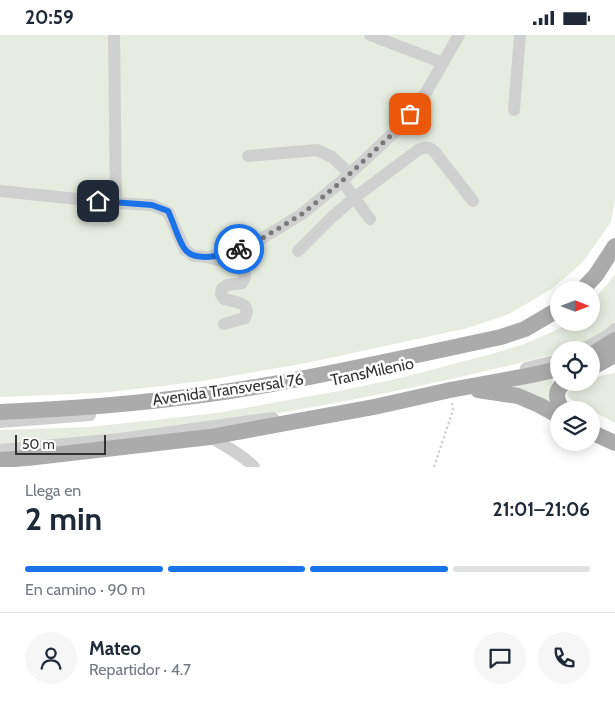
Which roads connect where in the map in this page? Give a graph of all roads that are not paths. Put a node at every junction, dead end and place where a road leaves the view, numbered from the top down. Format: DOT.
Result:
graph roads {
  1 [pos="114,35"];
  2 [pos="370,35"];
  3 [pos="459,35"];
  4 [pos="520,35"];
  5 [pos="443,63"];
  6 [pos="514,110"];
  7 [pos="248,156"];
  8 [pos="346,178"];
  9 [pos="0,191"];
  10 [pos="354,198"];
  11 [pos="472,201"];
  12 [pos="116,203"];
  13 [pos="370,219"];
  14 [pos="615,246"];
  15 [pos="298,251"];
  16 [pos="208,257"];
  17 [pos="615,257"];
  18 [pos="590,281"];
  19 [pos="596,281"];
  20 [pos="550,314"];
  21 [pos="550,321"];
  22 [pos="224,324"];
  23 [pos="615,329"];
  24 [pos="615,340"];
  25 [pos="598,341"];
  26 [pos="600,349"];
  27 [pos="615,355"];
  28 [pos="550,363"];
  29 [pos="600,364"];
  30 [pos="550,371"];
  31 [pos="451,395"];
  32 [pos="0,412"];
  33 [pos="550,412"];
  34 [pos="0,422"];
  35 [pos="600,436"];
  36 [pos="210,437"];
  37 [pos="615,443"];
  38 [pos="0,450"];
  39 [pos="0,460"];
  40 [pos="254,467"];
  1 -- 12 [label="street"];
  2 -- 5 [label="street"];
  3 -- 5 [label="street"];
  4 -- 6 [label="street"];
  5 -- 8 [label="street"];
  7 -- 8 [label="street"];
  8 -- 10 [label="street"];
  8 -- 16 [label="street"];
  9 -- 12 [label="street"];
  10 -- 11 [label="street"];
  10 -- 13 [label="street"];
  10 -- 15 [label="street"];
  12 -- 16 [label="street"];
  14 -- 18 [label="main road"];
  16 -- 22 [label="street"];
  17 -- 19 [label="street"];
  20 -- 32 [label="main road, Avenida Transversal 76"];
  21 -- 34 [label="street, TransMilenio"];
  23 -- 25 [label="street"];
  24 -- 26 [label="main road"];
  27 -- 29 [label="main road"];
  28 -- 38 [label="street, TransMilenio"];
  30 -- 31 [label="main road"];
  31 -- 33 [label="main road"];
  31 -- 36 [label="main road"];
  35 -- 37 [label="main road"];
  36 -- 39 [label="main road"];
  36 -- 40 [label="street"];
}
